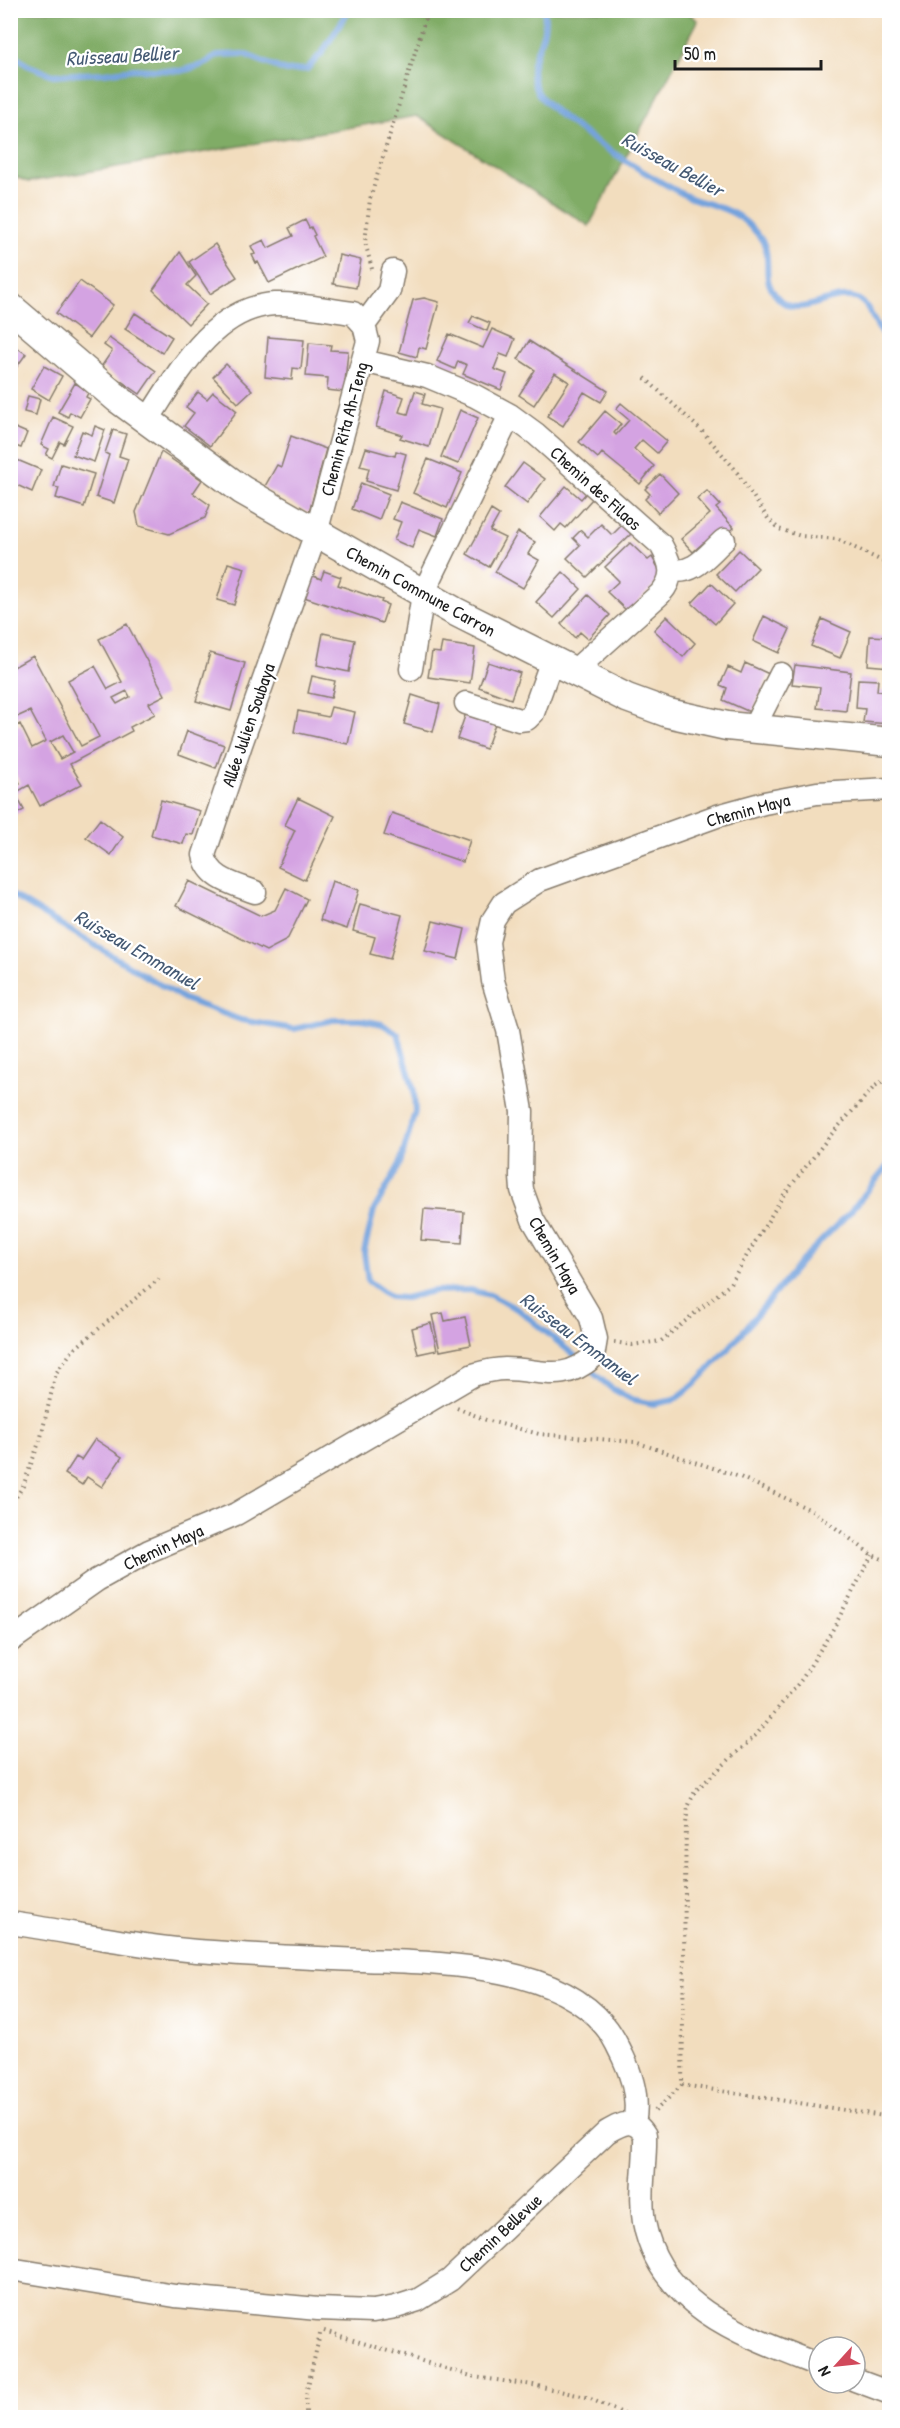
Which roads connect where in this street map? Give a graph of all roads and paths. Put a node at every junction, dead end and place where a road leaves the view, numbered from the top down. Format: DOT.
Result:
graph roads {
  1 [pos="427,13"];
  2 [pos="393,272"];
  3 [pos="381,301"];
  4 [pos="10,308"];
  5 [pos="364,325"];
  6 [pos="363,361"];
  7 [pos="645,378"];
  8 [pos="510,415"];
  9 [pos="147,421"];
  10 [pos="316,533"];
  11 [pos="724,540"];
  12 [pos="890,565"];
  13 [pos="671,570"];
  14 [pos="423,594"];
  15 [pos="563,666"];
  16 [pos="411,669"];
  17 [pos="781,674"];
  18 [pos="466,703"];
  19 [pos="753,729"];
  20 [pos="890,742"];
  21 [pos="890,789"];
  22 [pos="255,892"];
  23 [pos="890,1077"];
  24 [pos="159,1279"];
  25 [pos="588,1355"];
  26 [pos="432,1398"];
  27 [pos="10,1507"];
  28 [pos="872,1555"];
  29 [pos="890,1562"];
  30 [pos="10,1641"];
  31 [pos="10,1923"];
  32 [pos="682,2085"];
  33 [pos="890,2117"];
  34 [pos="637,2125"];
  35 [pos="10,2269"];
  36 [pos="319,2319"];
  37 [pos="807,2360"];
  38 [pos="867,2384"];
  39 [pos="890,2393"];
  40 [pos="306,2418"];
  41 [pos="634,2418"];
  1 -- 3 [label="path"];
  2 -- 3 [label="street"];
  3 -- 5 [label="street"];
  4 -- 9 [label="street, Chemin Commune Carron"];
  5 -- 6 [label="street, Chemin Rita Ah-Teng"];
  5 -- 9 [label="street"];
  6 -- 8 [label="street, Chemin des Filaos"];
  6 -- 10 [label="street, Chemin Rita Ah-Teng"];
  7 -- 12 [label="path"];
  8 -- 13 [label="street, Chemin des Filaos"];
  8 -- 14 [label="street"];
  9 -- 10 [label="street, Chemin Commune Carron"];
  10 -- 14 [label="street, Chemin Commune Carron"];
  10 -- 22 [label="street, Allée Julien Soubaya"];
  11 -- 13 [label="street"];
  13 -- 15 [label="street"];
  14 -- 15 [label="street, Chemin Commune Carron"];
  14 -- 16 [label="street"];
  15 -- 18 [label="street"];
  15 -- 19 [label="street, Chemin Commune Carron"];
  17 -- 19 [label="street"];
  19 -- 20 [label="street, Chemin Commune Carron"];
  21 -- 25 [label="street, Chemin Maya"];
  23 -- 25 [label="path"];
  24 -- 27 [label="path"];
  25 -- 26 [label="street, Chemin Maya"];
  26 -- 28 [label="path"];
  26 -- 30 [label="street, Chemin Maya"];
  28 -- 29 [label="path"];
  28 -- 32 [label="path"];
  31 -- 34 [label="street"];
  32 -- 33 [label="path"];
  32 -- 34 [label="path"];
  34 -- 36 [label="street, Chemin Bellevue"];
  34 -- 37 [label="street"];
  35 -- 36 [label="street, Chemin Bellevue"];
  36 -- 40 [label="path"];
  36 -- 41 [label="path"];
  38 -- 39 [label="street"];
}
